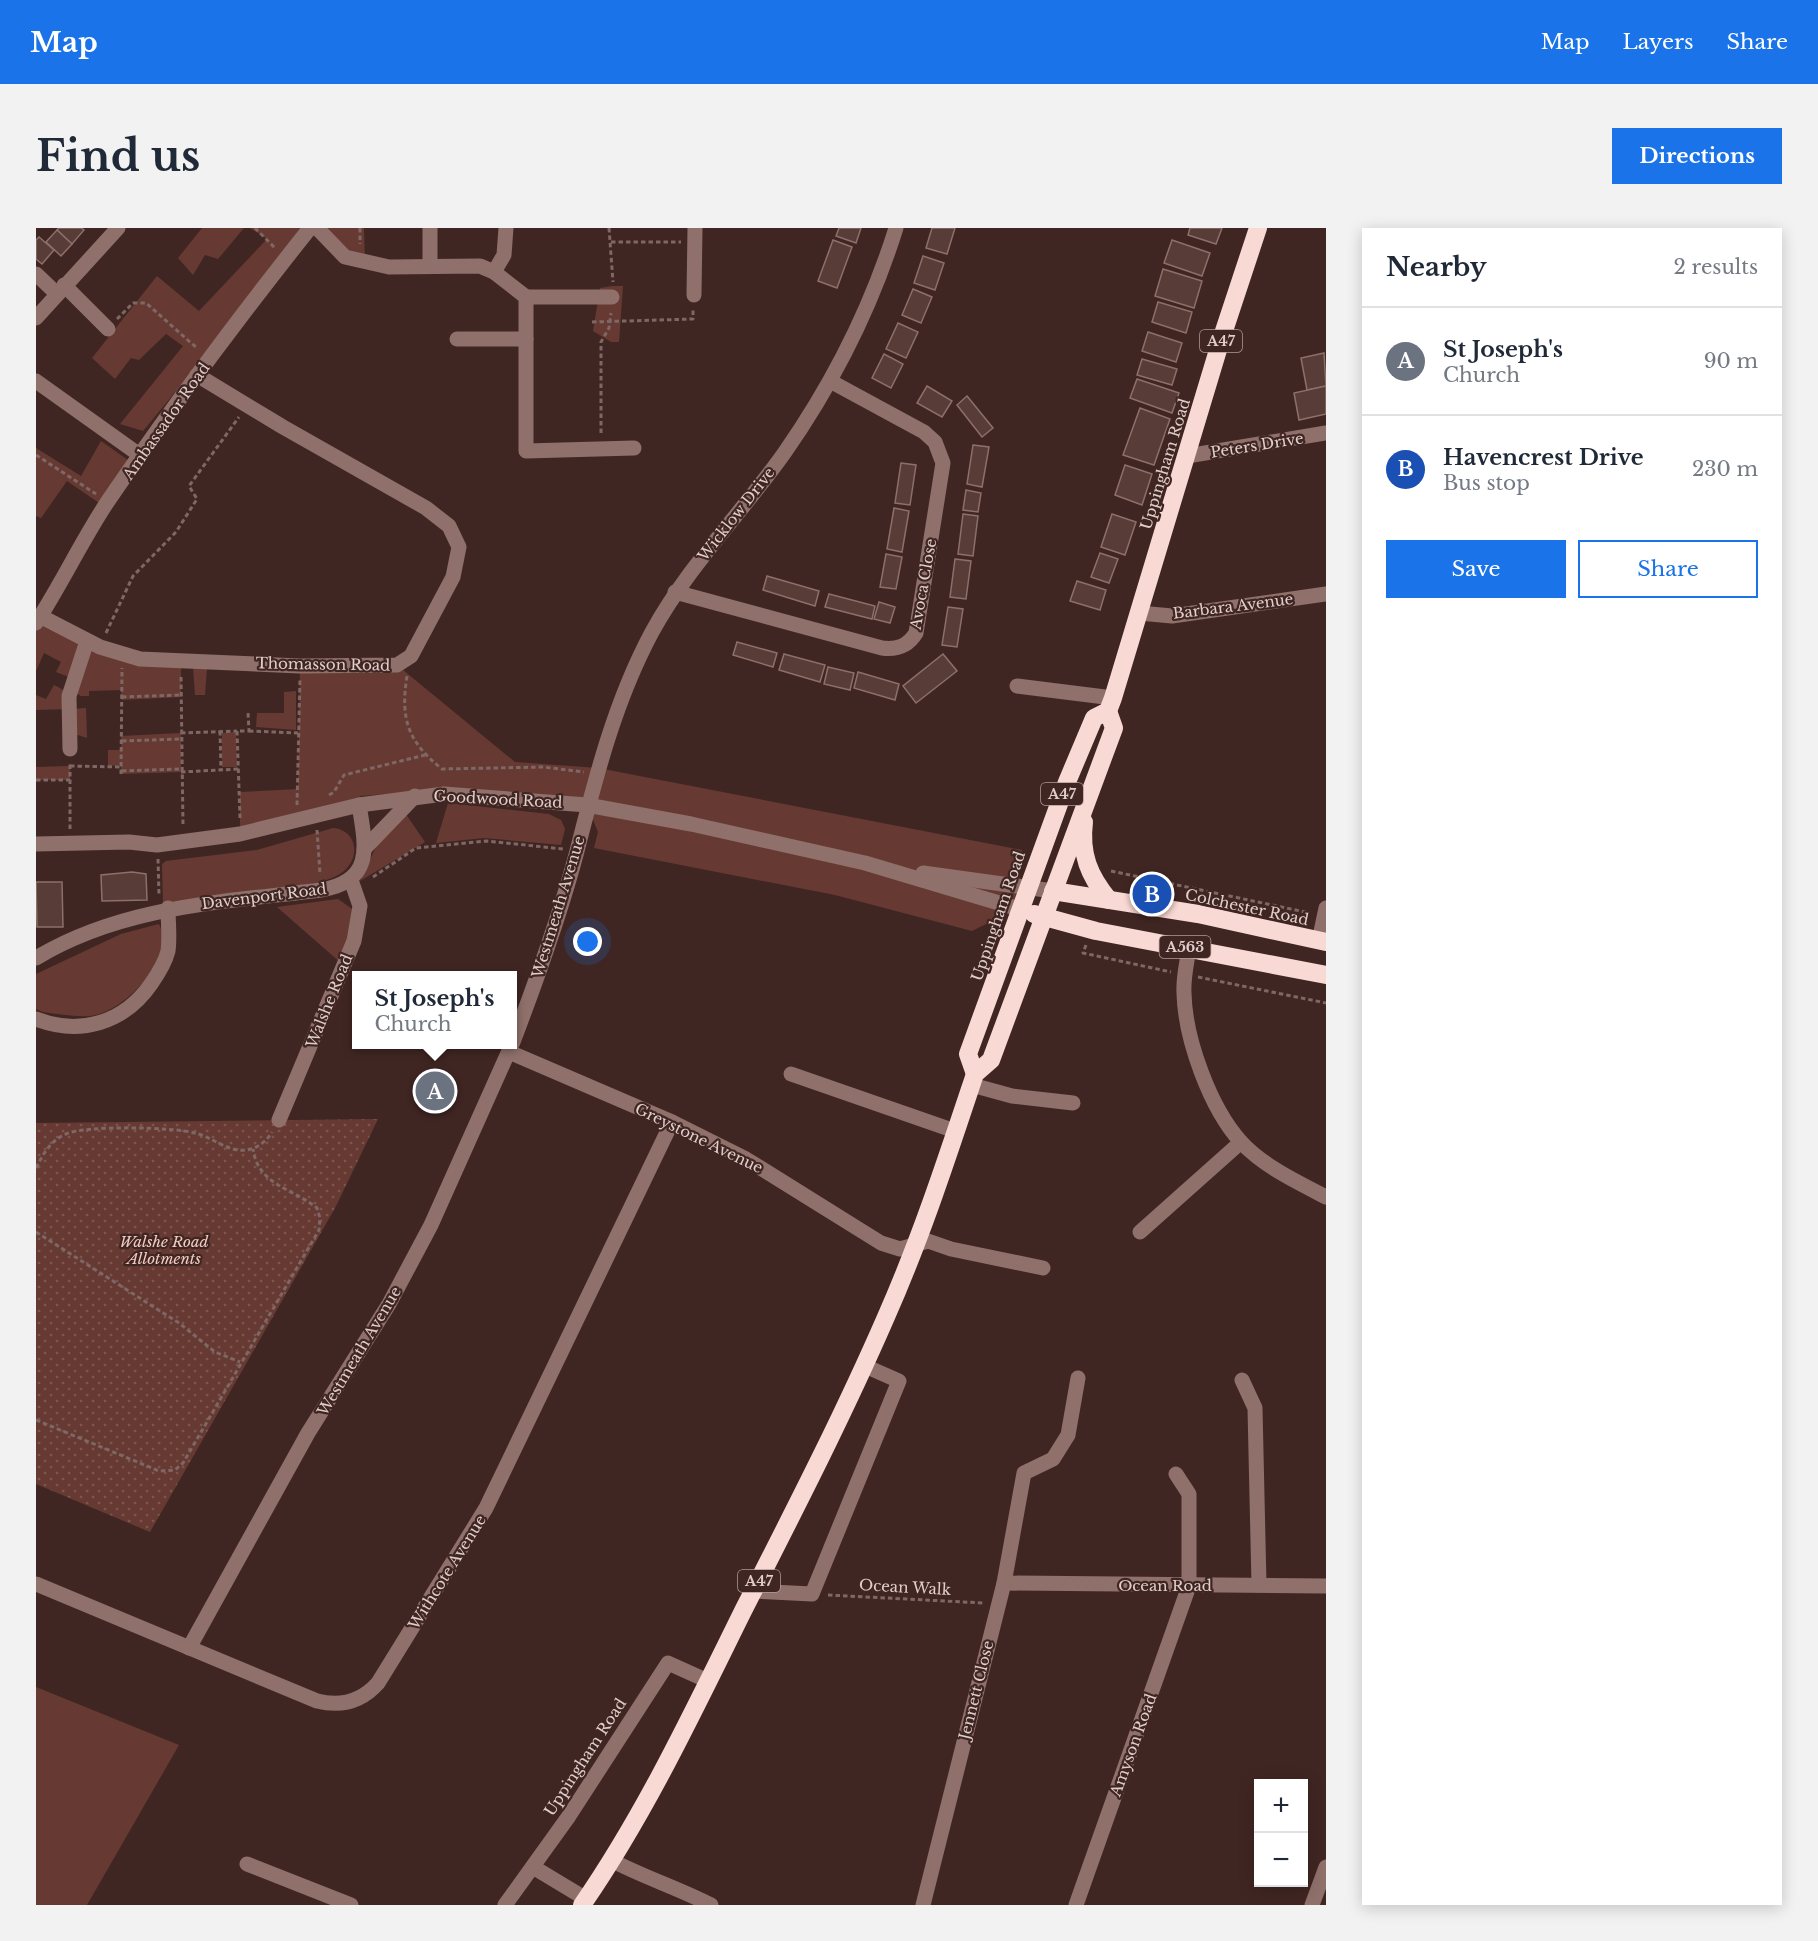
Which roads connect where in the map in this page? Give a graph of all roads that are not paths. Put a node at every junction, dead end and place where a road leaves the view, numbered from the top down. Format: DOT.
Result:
graph roads {
  1 [pos="118,228"];
  2 [pos="310,228"];
  3 [pos="317,228"];
  4 [pos="430,228"];
  5 [pos="506,228"];
  6 [pos="896,228"];
  7 [pos="1258,228"];
  8 [pos="695,235"];
  9 [pos="430,265"];
  10 [pos="495,272"];
  11 [pos="36,274"];
  12 [pos="61,290"];
  13 [pos="694,295"];
  14 [pos="526,297"];
  15 [pos="612,297"];
  16 [pos="36,318"];
  17 [pos="108,329"];
  18 [pos="457,339"];
  19 [pos="526,339"];
  20 [pos="197,375"];
  21 [pos="36,381"];
  22 [pos="830,381"];
  23 [pos="1326,433"];
  24 [pos="634,448"];
  25 [pos="141,456"];
  26 [pos="1187,456"];
  27 [pos="675,592"];
  28 [pos="1326,594"];
  29 [pos="1139,613"];
  30 [pos="38,619"];
  31 [pos="93,644"];
  32 [pos="1017,686"];
  33 [pos="1110,704"];
  34 [pos="70,749"];
  35 [pos="415,796"];
  36 [pos="1087,802"];
  37 [pos="587,805"];
  38 [pos="359,806"];
  39 [pos="36,844"];
  40 [pos="365,848"];
  41 [pos="887,869"];
  42 [pos="354,884"];
  43 [pos="1027,886"];
  44 [pos="1053,891"];
  45 [pos="1109,900"];
  46 [pos="164,909"];
  47 [pos="1019,909"];
  48 [pos="1325,912"];
  49 [pos="1044,916"];
  50 [pos="1322,942"];
  51 [pos="1189,948"];
  52 [pos="36,958"];
  53 [pos="1326,975"];
  54 [pos="36,1019"];
  55 [pos="517,1030"];
  56 [pos="510,1049"];
  57 [pos="517,1049"];
  58 [pos="791,1074"];
  59 [pos="974,1080"];
  60 [pos="1073,1103"];
  61 [pos="279,1120"];
  62 [pos="672,1122"];
  63 [pos="955,1131"];
  64 [pos="1241,1142"];
  65 [pos="1326,1197"];
  66 [pos="1140,1232"];
  67 [pos="915,1246"];
  68 [pos="1043,1268"];
  69 [pos="865,1366"];
  70 [pos="1078,1378"];
  71 [pos="1242,1380"];
  72 [pos="1176,1474"];
  73 [pos="1004,1583"];
  74 [pos="36,1584"];
  75 [pos="1259,1585"];
  76 [pos="1189,1586"];
  77 [pos="1326,1586"];
  78 [pos="754,1590"];
  79 [pos="189,1648"];
  80 [pos="708,1681"];
  81 [pos="610,1860"];
  82 [pos="247,1864"];
  83 [pos="533,1867"];
  84 [pos="1326,1867"];
  85 [pos="584,1902"];
  86 [pos="351,1905"];
  87 [pos="505,1905"];
  88 [pos="711,1905"];
  89 [pos="923,1905"];
  90 [pos="1076,1905"];
  91 [pos="1312,1905"];
  1 -- 12 [label="street"];
  2 -- 20 [label="street, Ambassador Road"];
  3 -- 9 [label="street"];
  4 -- 9 [label="street"];
  5 -- 10 [label="street"];
  6 -- 22 [label="street, Wicklow Drive"];
  7 -- 26 [label="highway, Uppingham Road / A47"];
  8 -- 13 [label="street"];
  9 -- 10 [label="street"];
  10 -- 14 [label="street"];
  11 -- 12 [label="street"];
  12 -- 16 [label="street"];
  12 -- 17 [label="street"];
  14 -- 15 [label="street"];
  14 -- 19 [label="street"];
  18 -- 19 [label="street"];
  19 -- 24 [label="street"];
  20 -- 25 [label="street, Ambassador Road"];
  20 -- 31 [label="street, Thomasson Road"];
  21 -- 25 [label="street"];
  22 -- 27 [label="street, Wicklow Drive"];
  22 -- 27 [label="street, Avoca Close"];
  23 -- 26 [label="street, Peters Drive"];
  25 -- 30 [label="street, Ambassador Road"];
  26 -- 29 [label="highway, Uppingham Road / A47"];
  27 -- 37 [label="street, Wicklow Drive"];
  28 -- 29 [label="street, Barbara Avenue"];
  29 -- 33 [label="highway, Uppingham Road / A47"];
  30 -- 31 [label="street, Thomasson Road"];
  31 -- 34 [label="street"];
  32 -- 33 [label="street"];
  33 -- 36 [label="highway, Uppingham Road / A47"];
  33 -- 43 [label="highway, Uppingham Road / A47"];
  35 -- 37 [label="street, Goodwood Road"];
  35 -- 38 [label="street, Goodwood Road"];
  35 -- 40 [label="street"];
  36 -- 44 [label="highway, Uppingham Road / A47"];
  36 -- 45 [label="highway"];
  37 -- 41 [label="street, Goodwood Road"];
  37 -- 55 [label="street, Westmeath Avenue"];
  38 -- 39 [label="street, Goodwood Road"];
  38 -- 40 [label="street"];
  40 -- 42 [label="street"];
  41 -- 43 [label="street, Goodwood Road"];
  41 -- 47 [label="street, Goodwood Road"];
  42 -- 46 [label="street, Davenport Road"];
  42 -- 61 [label="street, Walshe Road"];
  43 -- 44 [label="street, Goodwood Road"];
  43 -- 47 [label="highway, Uppingham Road / A47"];
  44 -- 45 [label="highway, Colchester Road / A563"];
  44 -- 49 [label="highway, Uppingham Road / A47"];
  45 -- 50 [label="highway, Colchester Road / A563"];
  46 -- 52 [label="street, Davenport Road"];
  46 -- 54 [label="street"];
  47 -- 49 [label="highway, A563"];
  47 -- 59 [label="highway, Uppingham Road / A47"];
  48 -- 50 [label="street"];
  49 -- 51 [label="highway, A563"];
  49 -- 59 [label="highway, Uppingham Road / A47"];
  51 -- 53 [label="highway, A563"];
  51 -- 64 [label="street"];
  56 -- 79 [label="street, Westmeath Avenue"];
  57 -- 62 [label="street, Greystone Avenue"];
  58 -- 63 [label="street"];
  59 -- 60 [label="street"];
  59 -- 63 [label="highway, Uppingham Road / A47"];
  62 -- 67 [label="street, Greystone Avenue"];
  62 -- 79 [label="street, Withcote Avenue"];
  63 -- 67 [label="highway, Uppingham Road / A47"];
  64 -- 65 [label="street"];
  64 -- 66 [label="street"];
  67 -- 68 [label="street, Greystone Avenue"];
  67 -- 69 [label="highway, Uppingham Road / A47"];
  69 -- 78 [label="highway, Uppingham Road / A47"];
  69 -- 78 [label="street"];
  70 -- 73 [label="street, Jennett Close"];
  71 -- 75 [label="street"];
  72 -- 76 [label="street, Amyson Road"];
  73 -- 76 [label="street, Ocean Road"];
  73 -- 89 [label="street, Jennett Close"];
  74 -- 79 [label="street, Withcote Avenue"];
  75 -- 76 [label="street, Ocean Road"];
  75 -- 77 [label="street, Ocean Road"];
  76 -- 90 [label="street, Amyson Road"];
  78 -- 80 [label="highway, Uppingham Road / A47"];
  80 -- 81 [label="highway, Uppingham Road / A47"];
  80 -- 83 [label="street, Uppingham Road"];
  81 -- 85 [label="highway, Uppingham Road / A47"];
  81 -- 88 [label="street"];
  82 -- 86 [label="street"];
  83 -- 85 [label="street"];
  83 -- 87 [label="street, Uppingham Road"];
  84 -- 91 [label="street"];
}
